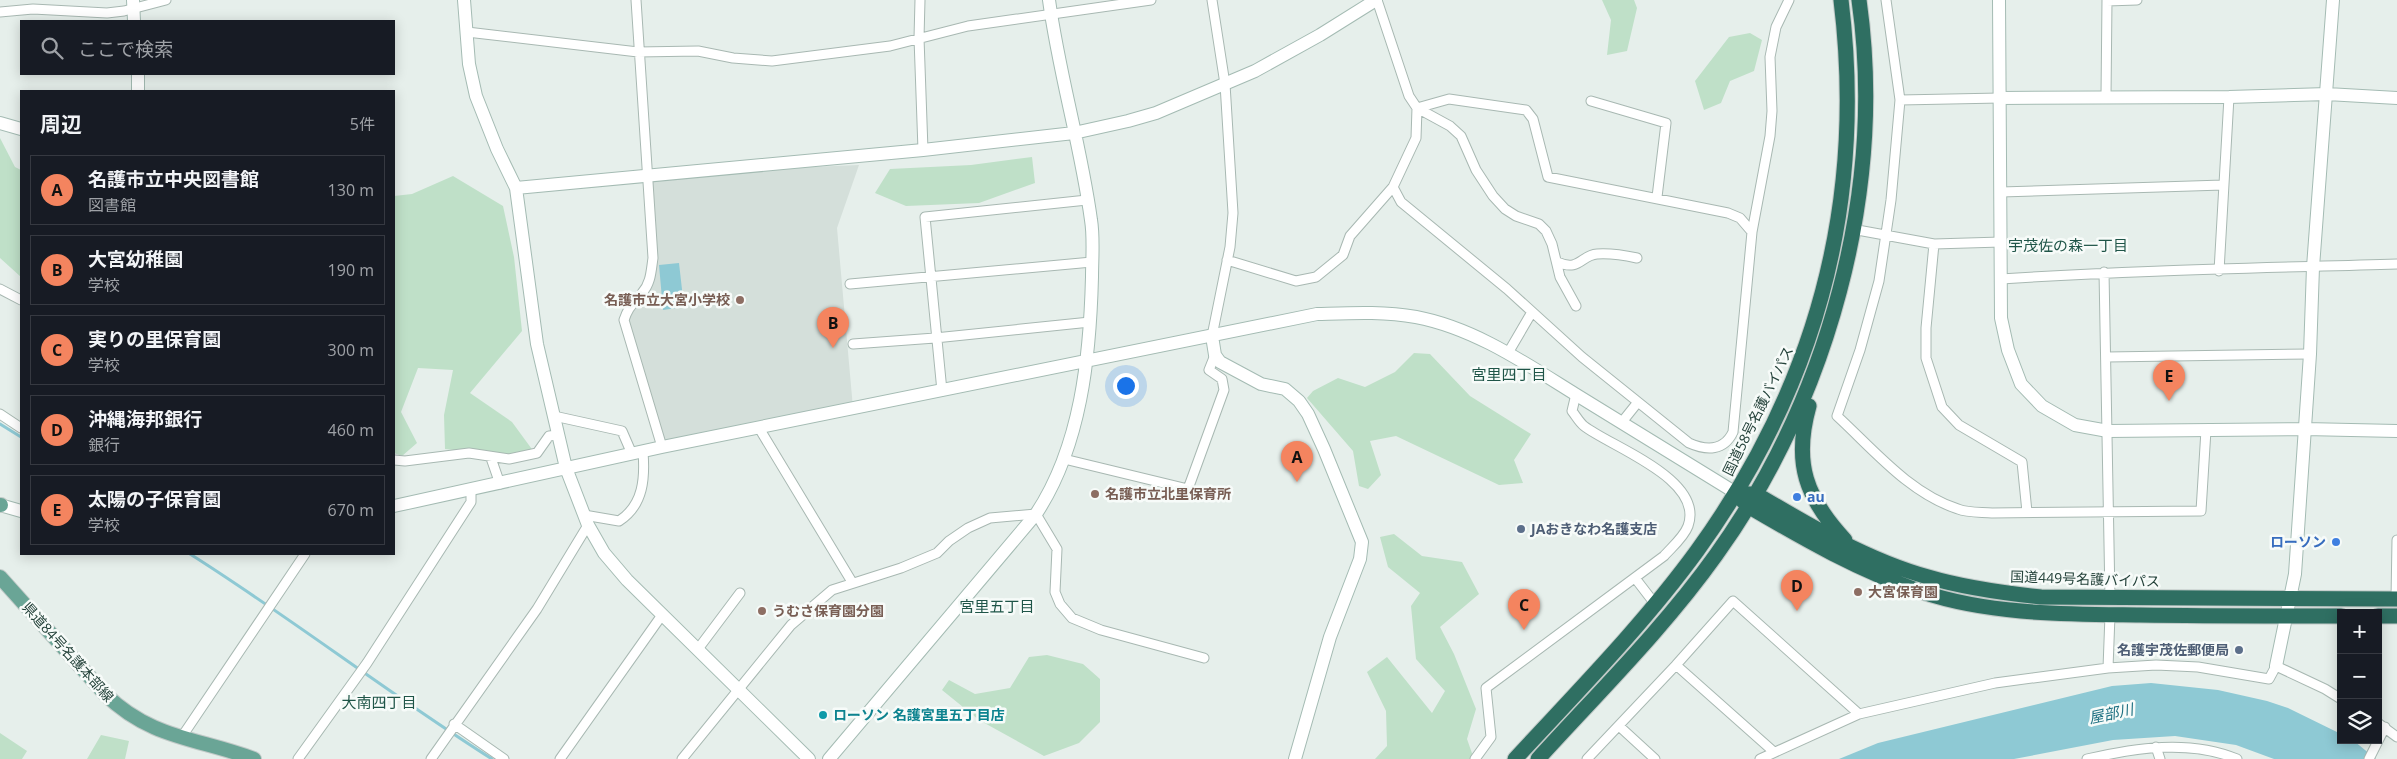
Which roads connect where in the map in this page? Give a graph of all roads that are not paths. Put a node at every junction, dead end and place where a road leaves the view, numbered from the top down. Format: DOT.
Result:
graph roads {
  1 [pos="166,0"];
  2 [pos="464,0"];
  3 [pos="636,0"];
  4 [pos="920,0"];
  5 [pos="1049,0"];
  6 [pos="1151,0"];
  7 [pos="1212,0"];
  8 [pos="1377,0"];
  9 [pos="1789,0"];
  10 [pos="1841,0"];
  11 [pos="1859,0"];
  12 [pos="1886,0"];
  13 [pos="1999,0"];
  14 [pos="2137,0"];
  15 [pos="2334,0"];
  16 [pos="2107,1"];
  17 [pos="133,4"];
  18 [pos="0,12"];
  19 [pos="1051,14"];
  20 [pos="134,20"];
  21 [pos="467,32"];
  22 [pos="919,38"];
  23 [pos="638,52"];
  24 [pos="138,75"];
  25 [pos="1225,84"];
  26 [pos="138,90"];
  27 [pos="2327,94"];
  28 [pos="2106,96"];
  29 [pos="2229,97"];
  30 [pos="2000,98"];
  31 [pos="2397,98"];
  32 [pos="1900,100"];
  33 [pos="1591,101"];
  34 [pos="1417,108"];
  35 [pos="0,123"];
  36 [pos="20,129"];
  37 [pos="1074,133"];
  38 [pos="923,150"];
  39 [pos="646,174"];
  40 [pos="2223,185"];
  41 [pos="1393,187"];
  42 [pos="516,188"];
  43 [pos="2001,192"];
  44 [pos="1657,197"];
  45 [pos="1087,200"];
  46 [pos="1852,229"];
  47 [pos="1752,232"];
  48 [pos="1886,234"];
  49 [pos="2001,242"];
  50 [pos="1934,244"];
  51 [pos="1637,258"];
  52 [pos="1227,260"];
  53 [pos="1092,262"];
  54 [pos="1557,262"];
  55 [pos="2397,264"];
  56 [pos="2313,267"];
  57 [pos="2219,271"];
  58 [pos="2104,272"];
  59 [pos="930,278"];
  60 [pos="2001,279"];
  61 [pos="850,284"];
  62 [pos="0,289"];
  63 [pos="20,299"];
  64 [pos="1576,306"];
  65 [pos="1532,312"];
  66 [pos="1090,322"];
  67 [pos="1212,336"];
  68 [pos="936,338"];
  69 [pos="853,344"];
  70 [pos="1508,353"];
  71 [pos="2310,354"];
  72 [pos="1215,355"];
  73 [pos="2107,357"];
  74 [pos="1086,362"];
  75 [pos="1810,383"];
  76 [pos="942,391"];
  77 [pos="1576,394"];
  78 [pos="1638,402"];
  79 [pos="0,414"];
  80 [pos="554,416"];
  81 [pos="1622,422"];
  82 [pos="20,427"];
  83 [pos="759,428"];
  84 [pos="2305,428"];
  85 [pos="2206,430"];
  86 [pos="2108,431"];
  87 [pos="2397,431"];
  88 [pos="558,435"];
  89 [pos="662,448"];
  90 [pos="638,453"];
  91 [pos="491,458"];
  92 [pos="1064,459"];
  93 [pos="395,460"];
  94 [pos="566,468"];
  95 [pos="500,484"];
  96 [pos="471,490"];
  97 [pos="1736,493"];
  98 [pos="1752,500"];
  99 [pos="0,505"];
  100 [pos="395,506"];
  101 [pos="20,510"];
  102 [pos="2027,512"];
  103 [pos="2109,512"];
  104 [pos="1036,514"];
  105 [pos="586,520"];
  106 [pos="2397,540"];
  107 [pos="1854,547"];
  108 [pos="303,555"];
  109 [pos="0,577"];
  110 [pos="1635,578"];
  111 [pos="852,582"];
  112 [pos="740,593"];
  113 [pos="2110,598"];
  114 [pos="2289,598"];
  115 [pos="2396,599"];
  116 [pos="1655,604"];
  117 [pos="2110,614"];
  118 [pos="662,615"];
  119 [pos="2285,616"];
  120 [pos="2337,616"];
  121 [pos="2382,616"];
  122 [pos="2397,616"];
  123 [pos="698,649"];
  124 [pos="1204,658"];
  125 [pos="1676,665"];
  126 [pos="2276,666"];
  127 [pos="2108,668"];
  128 [pos="738,691"];
  129 [pos="2337,696"];
  130 [pos="1859,714"];
  131 [pos="454,725"];
  132 [pos="2382,725"];
  133 [pos="1619,726"];
  134 [pos="2397,737"];
  135 [pos="181,738"];
  136 [pos="2376,744"];
  137 [pos="2156,747"];
  138 [pos="1774,752"];
  139 [pos="254,759"];
  140 [pos="298,759"];
  141 [pos="431,759"];
  142 [pos="504,759"];
  143 [pos="560,759"];
  144 [pos="682,759"];
  145 [pos="809,759"];
  146 [pos="829,759"];
  147 [pos="1295,759"];
  148 [pos="1475,759"];
  149 [pos="1515,759"];
  150 [pos="1538,759"];
  151 [pos="1587,759"];
  152 [pos="1655,759"];
  153 [pos="1760,759"];
  154 [pos="2087,759"];
  155 [pos="2160,759"];
  156 [pos="2237,759"];
  157 [pos="2369,759"];
  1 -- 17 [label="street"];
  2 -- 21 [label="street"];
  3 -- 23 [label="street"];
  4 -- 22 [label="street"];
  5 -- 19 [label="street"];
  6 -- 19 [label="street"];
  7 -- 25 [label="street"];
  8 -- 25 [label="street"];
  8 -- 34 [label="street"];
  9 -- 47 [label="street"];
  10 -- 97 [label="highway, 国道58号名護バイパス"];
  11 -- 46 [label="highway"];
  12 -- 32 [label="street"];
  13 -- 30 [label="street"];
  14 -- 16 [label="street"];
  15 -- 27 [label="street"];
  16 -- 28 [label="street"];
  17 -- 18 [label="street"];
  17 -- 20 [label="street"];
  19 -- 22 [label="street"];
  19 -- 37 [label="street"];
  21 -- 23 [label="street"];
  21 -- 42 [label="street"];
  22 -- 23 [label="street"];
  22 -- 38 [label="street"];
  23 -- 39 [label="street"];
  24 -- 26 [label="street"];
  25 -- 37 [label="street"];
  25 -- 52 [label="street"];
  27 -- 29 [label="street"];
  27 -- 31 [label="street"];
  27 -- 56 [label="street"];
  28 -- 29 [label="street"];
  28 -- 30 [label="street"];
  29 -- 40 [label="street"];
  30 -- 32 [label="street"];
  30 -- 43 [label="street"];
  32 -- 48 [label="street"];
  33 -- 44 [label="street"];
  34 -- 41 [label="street"];
  34 -- 44 [label="street"];
  34 -- 54 [label="street"];
  35 -- 36 [label="street"];
  37 -- 38 [label="street"];
  37 -- 45 [label="street"];
  38 -- 39 [label="street"];
  39 -- 42 [label="street"];
  39 -- 89 [label="street"];
  40 -- 43 [label="street"];
  40 -- 57 [label="street"];
  41 -- 52 [label="street"];
  41 -- 65 [label="street"];
  42 -- 80 [label="street"];
  43 -- 49 [label="street"];
  44 -- 47 [label="street"];
  45 -- 53 [label="street"];
  45 -- 59 [label="street"];
  46 -- 48 [label="street"];
  46 -- 75 [label="highway"];
  47 -- 78 [label="street"];
  48 -- 50 [label="street"];
  48 -- 102 [label="street"];
  49 -- 50 [label="street"];
  49 -- 60 [label="street"];
  50 -- 102 [label="street"];
  51 -- 54 [label="street"];
  52 -- 67 [label="street"];
  53 -- 59 [label="street"];
  53 -- 66 [label="street"];
  54 -- 64 [label="street"];
  55 -- 56 [label="street"];
  56 -- 57 [label="street"];
  56 -- 71 [label="street"];
  57 -- 58 [label="street"];
  58 -- 60 [label="street"];
  58 -- 73 [label="street"];
  59 -- 61 [label="street"];
  59 -- 68 [label="street"];
  60 -- 86 [label="street"];
  62 -- 63 [label="street"];
  65 -- 70 [label="street"];
  65 -- 78 [label="street"];
  66 -- 68 [label="street"];
  66 -- 74 [label="street"];
  67 -- 70 [label="street"];
  67 -- 72 [label="street"];
  67 -- 74 [label="street"];
  68 -- 69 [label="street"];
  68 -- 76 [label="street"];
  70 -- 77 [label="street"];
  71 -- 73 [label="street"];
  71 -- 84 [label="street"];
  72 -- 92 [label="street"];
  72 -- 147 [label="street"];
  73 -- 86 [label="street"];
  74 -- 76 [label="street"];
  74 -- 92 [label="street"];
  75 -- 98 [label="highway"];
  75 -- 107 [label="highway"];
  76 -- 83 [label="street"];
  77 -- 81 [label="street"];
  77 -- 110 [label="street"];
  78 -- 81 [label="street"];
  79 -- 82 [label="street"];
  80 -- 88 [label="street"];
  80 -- 90 [label="street"];
  81 -- 97 [label="street"];
  83 -- 89 [label="street"];
  83 -- 111 [label="street"];
  84 -- 85 [label="street"];
  84 -- 87 [label="street"];
  84 -- 114 [label="street"];
  85 -- 86 [label="street"];
  85 -- 103 [label="street"];
  86 -- 103 [label="street"];
  88 -- 91 [label="street"];
  88 -- 94 [label="street"];
  89 -- 90 [label="street"];
  90 -- 94 [label="street"];
  90 -- 105 [label="street"];
  91 -- 93 [label="street"];
  91 -- 95 [label="street"];
  92 -- 104 [label="street"];
  94 -- 95 [label="street"];
  94 -- 105 [label="street"];
  95 -- 96 [label="street"];
  96 -- 100 [label="street"];
  96 -- 140 [label="street"];
  97 -- 98 [label="highway, 国道449号名護バイパス"];
  97 -- 116 [label="highway, 国道58号名護バイパス"];
  98 -- 107 [label="highway, 国道449号名護バイパス"];
  98 -- 117 [label="highway, 国道449号名護バイパス"];
  98 -- 150 [label="highway"];
  99 -- 101 [label="street"];
  102 -- 103 [label="street"];
  103 -- 113 [label="street"];
  104 -- 111 [label="street"];
  104 -- 124 [label="street"];
  104 -- 146 [label="street"];
  105 -- 118 [label="street"];
  105 -- 131 [label="street"];
  106 -- 115 [label="street"];
  107 -- 113 [label="highway, 国道449号名護バイパス"];
  108 -- 135 [label="street"];
  109 -- 135 [label="main road, 県道84号名護本部線"];
  110 -- 116 [label="street"];
  110 -- 148 [label="street"];
  111 -- 128 [label="street"];
  112 -- 123 [label="street"];
  113 -- 114 [label="highway, 国道449号名護バイパス"];
  114 -- 115 [label="highway, 国道449号名護バイパス"];
  114 -- 119 [label="street"];
  116 -- 149 [label="highway, 国道58号名護バイパス"];
  117 -- 119 [label="highway, 国道449号名護バイパス"];
  117 -- 127 [label="street"];
  118 -- 123 [label="street"];
  118 -- 143 [label="street"];
  119 -- 120 [label="highway, 国道449号名護バイパス"];
  119 -- 126 [label="street"];
  121 -- 122 [label="highway"];
  123 -- 128 [label="street"];
  125 -- 130 [label="street"];
  125 -- 133 [label="street"];
  125 -- 138 [label="street"];
  126 -- 127 [label="street"];
  126 -- 129 [label="street"];
  127 -- 130 [label="street"];
  128 -- 144 [label="street"];
  128 -- 145 [label="street"];
  130 -- 138 [label="street"];
  131 -- 141 [label="street"];
  131 -- 142 [label="street"];
  132 -- 134 [label="street"];
  133 -- 151 [label="street"];
  133 -- 152 [label="street"];
  135 -- 139 [label="main road, 県道84号名護本部線"];
  136 -- 157 [label="street"];
  137 -- 154 [label="street"];
  137 -- 155 [label="street"];
  137 -- 156 [label="street"];
  138 -- 153 [label="street"];
}
